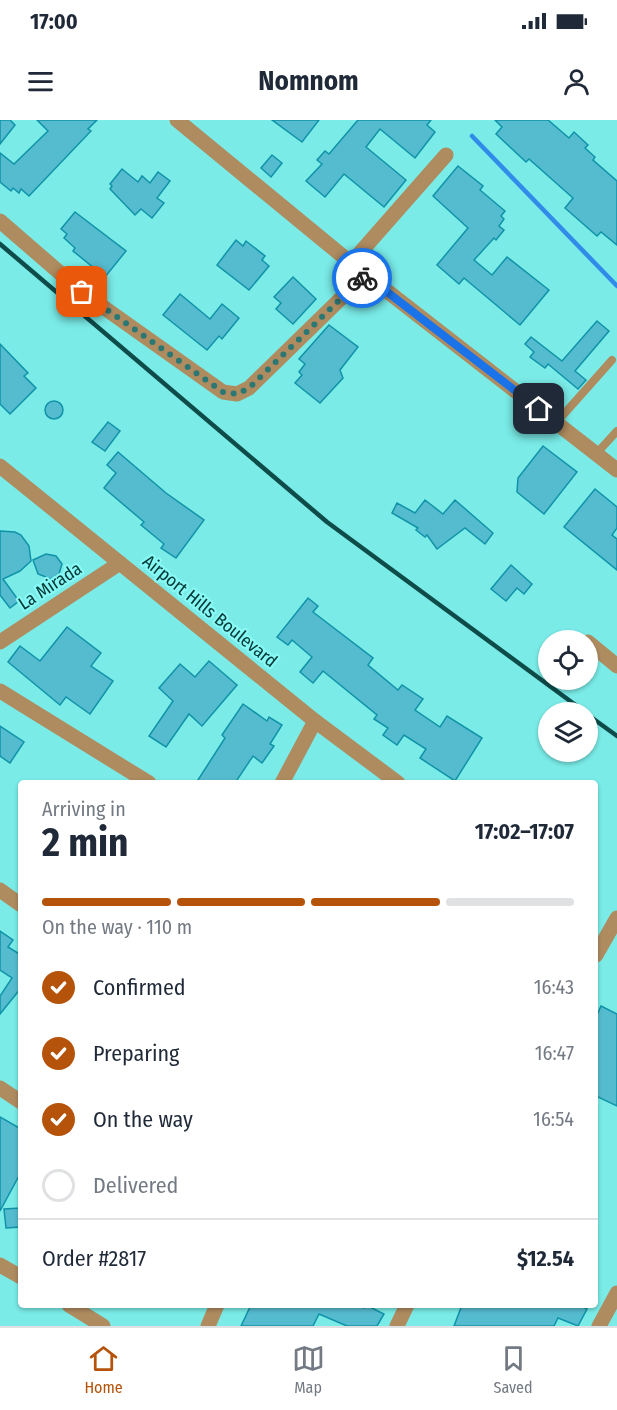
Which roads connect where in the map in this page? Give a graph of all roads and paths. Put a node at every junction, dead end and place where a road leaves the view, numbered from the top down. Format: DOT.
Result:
graph roads {
  1 [pos="177,120"];
  2 [pos="446,155"];
  3 [pos="0,221"];
  4 [pos="351,263"];
  5 [pos="365,275"];
  6 [pos="612,360"];
  7 [pos="556,423"];
  8 [pos="617,431"];
  9 [pos="596,454"];
  10 [pos="0,466"];
  11 [pos="617,470"];
  12 [pos="120,563"];
  13 [pos="0,642"];
  14 [pos="598,651"];
  15 [pos="617,666"];
  16 [pos="0,691"];
  17 [pos="315,721"];
  18 [pos="144,780"];
  19 [pos="284,780"];
  20 [pos="394,780"];
  21 [pos="0,890"];
  22 [pos="18,902"];
  23 [pos="617,918"];
  24 [pos="598,948"];
  25 [pos="0,1088"];
  26 [pos="18,1099"];
  27 [pos="0,1265"];
  28 [pos="18,1274"];
  29 [pos="617,1293"];
  30 [pos="74,1308"];
  31 [pos="216,1308"];
  32 [pos="406,1308"];
  33 [pos="104,1326"];
  34 [pos="208,1326"];
  35 [pos="397,1326"];
  36 [pos="599,1326"];
  1 -- 4 [label="street"];
  2 -- 4 [label="street"];
  3 -- 5 [label="street"];
  4 -- 5 [label="street"];
  5 -- 7 [label="street"];
  6 -- 7 [label="lane"];
  7 -- 9 [label="street"];
  8 -- 9 [label="lane"];
  9 -- 11 [label="street"];
  10 -- 12 [label="street, Airport Hills Boulevard"];
  12 -- 13 [label="street, La Mirada"];
  12 -- 17 [label="street, Airport Hills Boulevard"];
  14 -- 15 [label="street"];
  16 -- 18 [label="street"];
  17 -- 19 [label="street"];
  17 -- 20 [label="street, Airport Hills Boulevard"];
  21 -- 22 [label="street"];
  23 -- 24 [label="street"];
  25 -- 26 [label="street"];
  27 -- 28 [label="street"];
  29 -- 36 [label="street"];
  30 -- 33 [label="street"];
  31 -- 34 [label="street"];
  32 -- 35 [label="street"];
}
